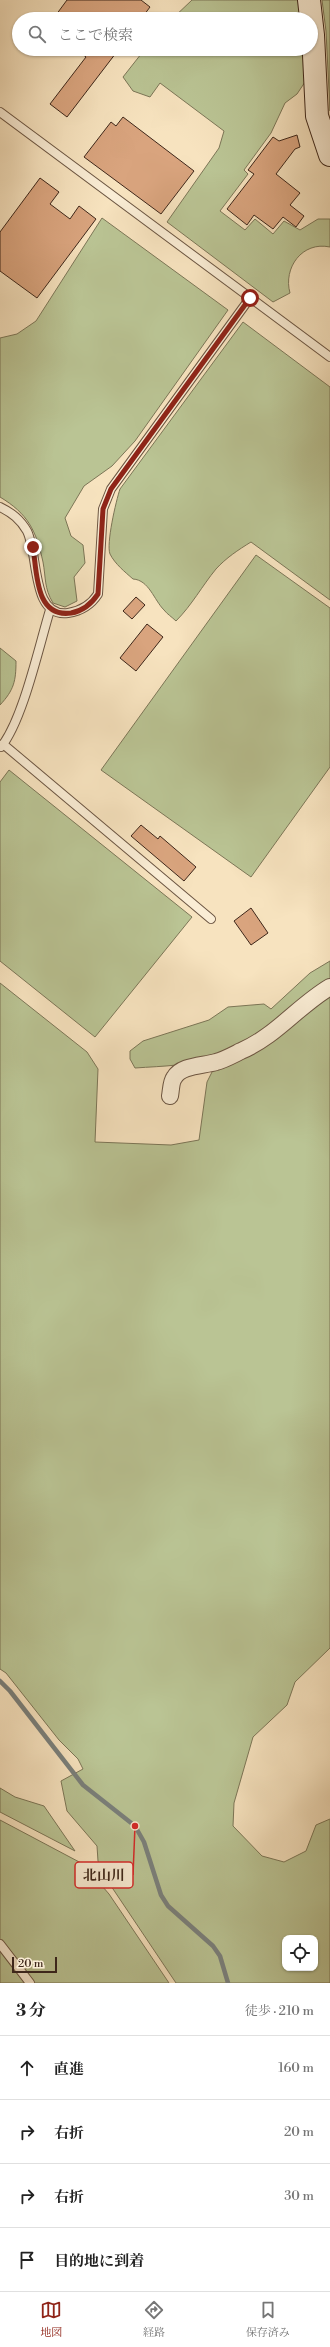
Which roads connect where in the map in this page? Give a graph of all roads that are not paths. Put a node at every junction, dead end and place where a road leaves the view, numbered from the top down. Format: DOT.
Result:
graph roads {
  1 [pos="309,0"];
  2 [pos="310,12"];
  3 [pos="314,56"];
  4 [pos="0,112"];
  5 [pos="330,155"];
  6 [pos="250,298"];
  7 [pos="330,357"];
  8 [pos="0,507"];
  9 [pos="50,610"];
  10 [pos="2,746"];
  11 [pos="211,919"];
  12 [pos="330,987"];
  13 [pos="170,1096"];
  14 [pos="0,1944"];
  15 [pos="30,1983"];
  1 -- 2 [label="street"];
  3 -- 5 [label="street"];
  4 -- 6 [label="lane"];
  6 -- 7 [label="lane"];
  6 -- 9 [label="lane"];
  8 -- 9 [label="lane"];
  9 -- 10 [label="lane"];
  10 -- 11 [label="lane"];
  12 -- 13 [label="street"];
  14 -- 15 [label="lane"];
}
